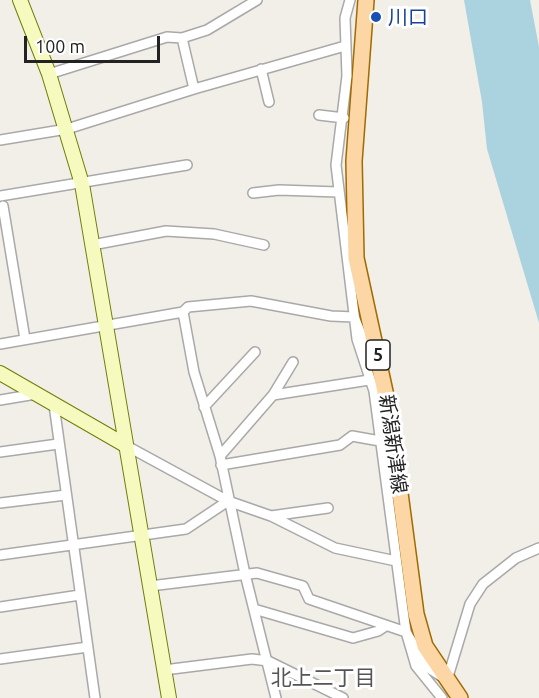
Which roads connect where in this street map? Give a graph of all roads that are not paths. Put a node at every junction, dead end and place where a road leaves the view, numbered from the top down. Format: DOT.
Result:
graph roads {
  1 [pos="20,0"];
  2 [pos="257,0"];
  3 [pos="350,0"];
  4 [pos="366,0"];
  5 [pos="182,39"];
  6 [pos="345,46"];
  7 [pos="261,69"];
  8 [pos="49,74"];
  9 [pos="194,89"];
  10 [pos="269,102"];
  11 [pos="320,115"];
  12 [pos="344,118"];
  13 [pos="68,129"];
  14 [pos="0,140"];
  15 [pos="187,165"];
  16 [pos="82,184"];
  17 [pos="338,192"];
  18 [pos="253,193"];
  19 [pos="1,201"];
  20 [pos="92,245"];
  21 [pos="264,245"];
  22 [pos="183,312"];
  23 [pos="354,317"];
  24 [pos="105,325"];
  25 [pos="25,339"];
  26 [pos="0,344"];
  27 [pos="255,352"];
  28 [pos="293,362"];
  29 [pos="381,371"];
  30 [pos="0,372"];
  31 [pos="369,380"];
  32 [pos="37,394"];
  33 [pos="273,395"];
  34 [pos="0,400"];
  35 [pos="54,405"];
  36 [pos="204,407"];
  37 [pos="380,441"];
  38 [pos="58,444"];
  39 [pos="125,445"];
  40 [pos="0,452"];
  41 [pos="220,460"];
  42 [pos="66,495"];
  43 [pos="228,501"];
  44 [pos="0,503"];
  45 [pos="328,508"];
  46 [pos="272,516"];
  47 [pos="142,537"];
  48 [pos="73,545"];
  49 [pos="539,548"];
  50 [pos="0,555"];
  51 [pos="396,561"];
  52 [pos="244,574"];
  53 [pos="150,586"];
  54 [pos="80,595"];
  55 [pos="0,607"];
  56 [pos="254,609"];
  57 [pos="384,627"];
  58 [pos="406,632"];
  59 [pos="88,647"];
  60 [pos="0,659"];
  61 [pos="268,661"];
  62 [pos="164,670"];
  63 [pos="451,692"];
  64 [pos="94,698"];
  65 [pos="169,698"];
  66 [pos="276,698"];
  67 [pos="343,698"];
  1 -- 8 [label="street"];
  2 -- 5 [label="street"];
  3 -- 6 [label="street"];
  4 -- 29 [label="main road, 新潟新津線 / 5"];
  5 -- 8 [label="street"];
  5 -- 9 [label="street"];
  6 -- 7 [label="street"];
  6 -- 12 [label="street"];
  7 -- 9 [label="street"];
  7 -- 10 [label="street"];
  8 -- 13 [label="street"];
  9 -- 13 [label="street"];
  11 -- 12 [label="street"];
  12 -- 17 [label="street"];
  13 -- 14 [label="street"];
  13 -- 16 [label="street"];
  15 -- 16 [label="street"];
  16 -- 19 [label="street"];
  16 -- 20 [label="street"];
  17 -- 18 [label="street"];
  17 -- 23 [label="street"];
  19 -- 25 [label="street"];
  20 -- 21 [label="street"];
  20 -- 24 [label="street"];
  22 -- 23 [label="street"];
  22 -- 24 [label="street"];
  22 -- 36 [label="street"];
  23 -- 29 [label="street"];
  23 -- 31 [label="street"];
  24 -- 25 [label="street"];
  24 -- 39 [label="street"];
  25 -- 26 [label="street"];
  27 -- 36 [label="street"];
  28 -- 33 [label="street"];
  29 -- 63 [label="main road, 新潟新津線 / 5"];
  30 -- 32 [label="street"];
  31 -- 33 [label="street"];
  31 -- 37 [label="street"];
  32 -- 34 [label="street"];
  32 -- 35 [label="street"];
  33 -- 41 [label="street"];
  35 -- 38 [label="street"];
  35 -- 39 [label="street"];
  36 -- 41 [label="street"];
  37 -- 41 [label="street"];
  37 -- 51 [label="street"];
  38 -- 40 [label="street"];
  38 -- 42 [label="street"];
  39 -- 43 [label="street"];
  39 -- 47 [label="street"];
  41 -- 43 [label="street"];
  42 -- 44 [label="street"];
  42 -- 48 [label="street"];
  43 -- 46 [label="street"];
  43 -- 47 [label="street"];
  43 -- 52 [label="street"];
  45 -- 46 [label="street"];
  46 -- 51 [label="street"];
  47 -- 48 [label="street"];
  47 -- 53 [label="street"];
  48 -- 50 [label="street"];
  48 -- 54 [label="street"];
  49 -- 63 [label="street"];
  51 -- 58 [label="street"];
  52 -- 53 [label="street"];
  52 -- 56 [label="street"];
  52 -- 57 [label="street"];
  53 -- 62 [label="street"];
  54 -- 55 [label="street"];
  54 -- 59 [label="street"];
  56 -- 57 [label="street"];
  56 -- 61 [label="street"];
  57 -- 58 [label="street"];
  58 -- 63 [label="street"];
  58 -- 63 [label="street"];
  59 -- 60 [label="street"];
  59 -- 64 [label="street"];
  61 -- 62 [label="street"];
  61 -- 66 [label="street"];
  61 -- 67 [label="street"];
  62 -- 65 [label="street"];
}
